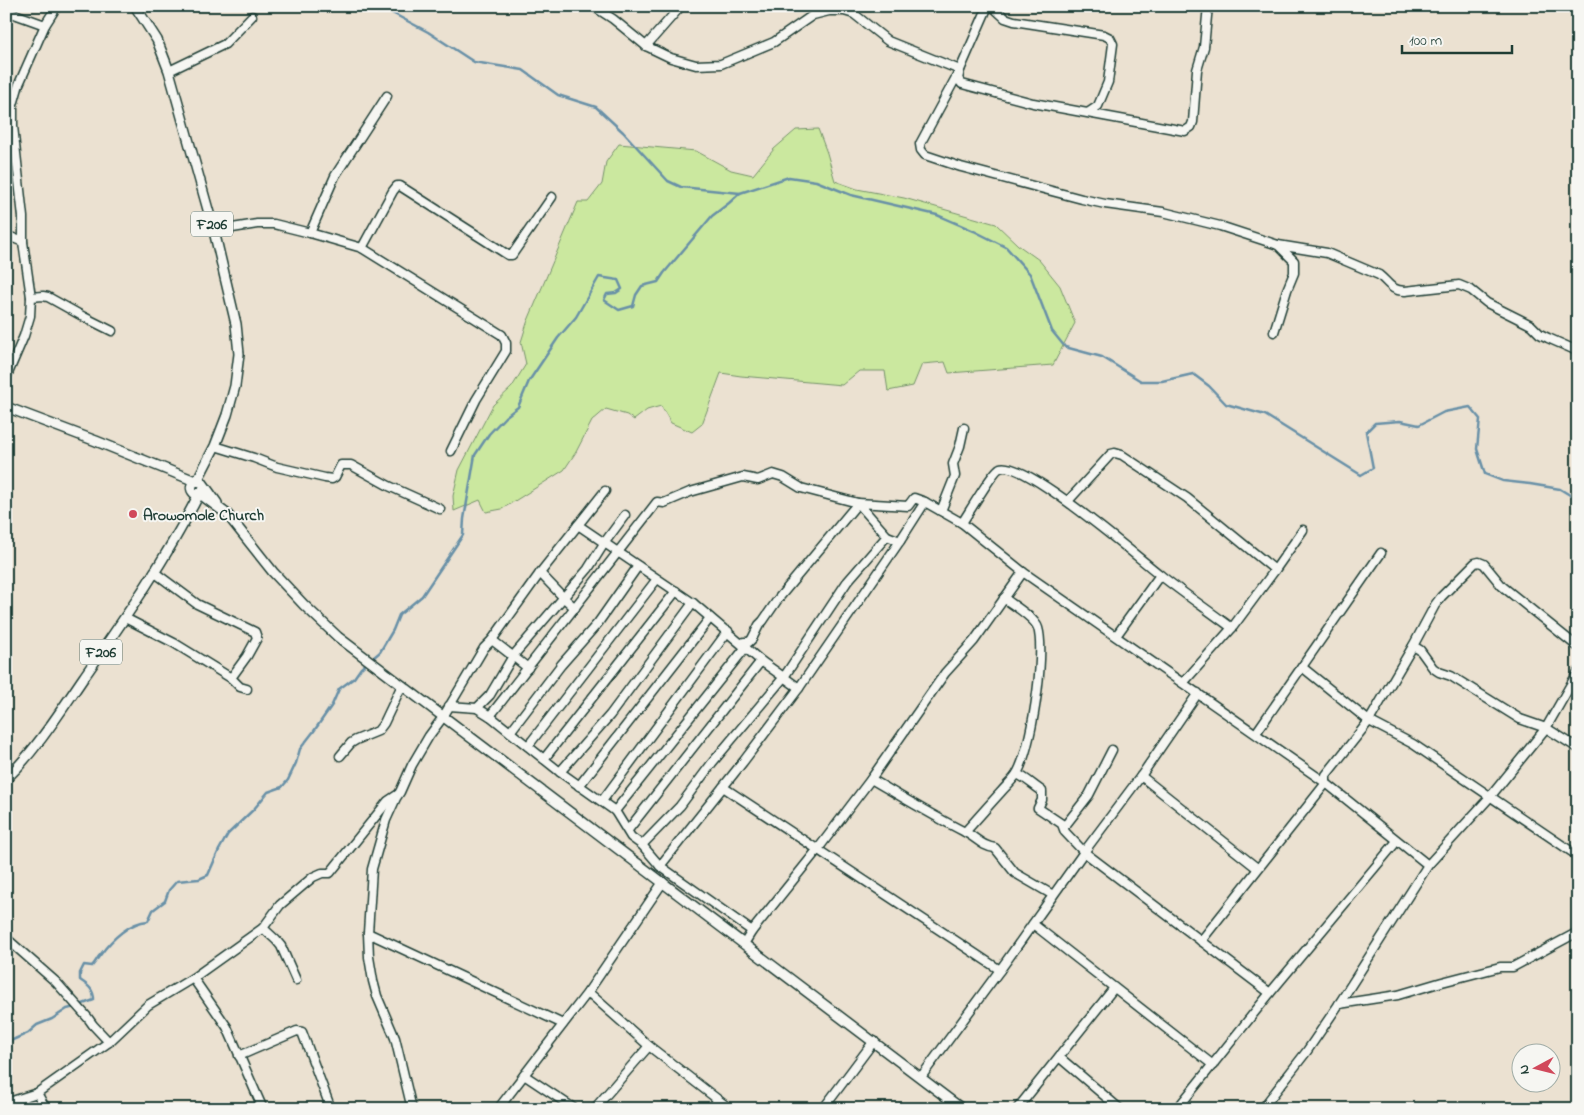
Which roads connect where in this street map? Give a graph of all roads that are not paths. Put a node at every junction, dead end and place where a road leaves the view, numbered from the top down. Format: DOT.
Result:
graph roads {
  1 [pos="57,6"];
  2 [pos="135,6"];
  3 [pos="593,6"];
  4 [pos="681,6"];
  5 [pos="990,6"];
  6 [pos="1208,6"];
  7 [pos="6,11"];
  8 [pos="252,16"];
  9 [pos="45,25"];
  10 [pos="646,46"];
  11 [pos="960,70"];
  12 [pos="169,71"];
  13 [pos="387,96"];
  14 [pos="1098,106"];
  15 [pos="1089,112"];
  16 [pos="1102,116"];
  17 [pos="552,197"];
  18 [pos="214,231"];
  19 [pos="310,233"];
  20 [pos="6,235"];
  21 [pos="23,242"];
  22 [pos="1278,246"];
  23 [pos="362,248"];
  24 [pos="31,297"];
  25 [pos="112,331"];
  26 [pos="1274,332"];
  27 [pos="1578,353"];
  28 [pos="6,378"];
  29 [pos="6,407"];
  30 [pos="964,428"];
  31 [pos="214,447"];
  32 [pos="451,451"];
  33 [pos="198,488"];
  34 [pos="605,492"];
  35 [pos="1068,501"];
  36 [pos="925,502"];
  37 [pos="858,503"];
  38 [pos="440,509"];
  39 [pos="940,511"];
  40 [pos="625,515"];
  41 [pos="962,523"];
  42 [pos="578,525"];
  43 [pos="1303,530"];
  44 [pos="887,536"];
  45 [pos="900,541"];
  46 [pos="605,542"];
  47 [pos="618,552"];
  48 [pos="1381,553"];
  49 [pos="638,566"];
  50 [pos="1275,570"];
  51 [pos="154,572"];
  52 [pos="1023,572"];
  53 [pos="540,573"];
  54 [pos="1160,575"];
  55 [pos="657,579"];
  56 [pos="676,592"];
  57 [pos="564,598"];
  58 [pos="1004,598"];
  59 [pos="693,603"];
  60 [pos="576,608"];
  61 [pos="125,618"];
  62 [pos="710,618"];
  63 [pos="1232,628"];
  64 [pos="728,631"];
  65 [pos="1116,636"];
  66 [pos="492,640"];
  67 [pos="1414,646"];
  68 [pos="746,647"];
  69 [pos="1578,647"];
  70 [pos="513,656"];
  71 [pos="761,661"];
  72 [pos="1302,667"];
  73 [pos="528,668"];
  74 [pos="1578,672"];
  75 [pos="784,677"];
  76 [pos="231,678"];
  77 [pos="1184,683"];
  78 [pos="402,685"];
  79 [pos="799,688"];
  80 [pos="247,690"];
  81 [pos="1198,693"];
  82 [pos="449,706"];
  83 [pos="477,708"];
  84 [pos="490,716"];
  85 [pos="443,717"];
  86 [pos="1369,720"];
  87 [pos="1546,728"];
  88 [pos="510,732"];
  89 [pos="1256,733"];
  90 [pos="528,746"];
  91 [pos="1578,748"];
  92 [pos="1112,750"];
  93 [pos="340,756"];
  94 [pos="544,759"];
  95 [pos="560,772"];
  96 [pos="1017,774"];
  97 [pos="1141,776"];
  98 [pos="6,779"];
  99 [pos="871,779"];
  100 [pos="1326,782"];
  101 [pos="579,786"];
  102 [pos="723,787"];
  103 [pos="400,792"];
  104 [pos="1490,797"];
  105 [pos="602,801"];
  106 [pos="615,812"];
  107 [pos="1064,827"];
  108 [pos="628,830"];
  109 [pos="965,832"];
  110 [pos="1397,841"];
  111 [pos="642,845"];
  112 [pos="818,849"];
  113 [pos="1084,852"];
  114 [pos="1578,856"];
  115 [pos="1428,865"];
  116 [pos="660,866"];
  117 [pos="1257,868"];
  118 [pos="663,882"];
  119 [pos="1053,895"];
  120 [pos="1033,924"];
  121 [pos="262,928"];
  122 [pos="752,931"];
  123 [pos="1578,932"];
  124 [pos="368,933"];
  125 [pos="6,938"];
  126 [pos="1201,941"];
  127 [pos="744,944"];
  128 [pos="1000,970"];
  129 [pos="193,978"];
  130 [pos="296,980"];
  131 [pos="1114,988"];
  132 [pos="588,992"];
  133 [pos="1270,993"];
  134 [pos="1339,1004"];
  135 [pos="563,1024"];
  136 [pos="874,1041"];
  137 [pos="110,1042"];
  138 [pos="649,1046"];
  139 [pos="240,1056"];
  140 [pos="1059,1057"];
  141 [pos="1213,1064"];
  142 [pos="524,1075"];
  143 [pos="922,1077"];
  144 [pos="37,1092"];
  145 [pos="718,1100"];
  146 [pos="6,1103"];
  147 [pos="960,1108"];
  148 [pos="46,1109"];
  149 [pos="263,1109"];
  150 [pos="331,1109"];
  151 [pos="412,1109"];
  152 [pos="498,1109"];
  153 [pos="575,1109"];
  154 [pos="594,1109"];
  155 [pos="711,1109"];
  156 [pos="730,1109"];
  157 [pos="823,1109"];
  158 [pos="1017,1109"];
  159 [pos="1120,1109"];
  160 [pos="1177,1109"];
  161 [pos="1262,1109"];
  1 -- 9 [label="street"];
  2 -- 12 [label="main road, F206"];
  3 -- 10 [label="street"];
  4 -- 10 [label="street"];
  5 -- 11 [label="street"];
  5 -- 14 [label="street"];
  6 -- 16 [label="street"];
  7 -- 9 [label="street"];
  8 -- 12 [label="street"];
  9 -- 21 [label="street"];
  10 -- 11 [label="street"];
  11 -- 15 [label="street"];
  11 -- 22 [label="street"];
  12 -- 18 [label="main road, F206"];
  13 -- 19 [label="street"];
  14 -- 15 [label="street"];
  14 -- 16 [label="street"];
  15 -- 16 [label="street"];
  17 -- 23 [label="street"];
  18 -- 19 [label="street"];
  18 -- 31 [label="main road, F206"];
  19 -- 23 [label="street"];
  20 -- 21 [label="street"];
  21 -- 24 [label="street"];
  22 -- 26 [label="street"];
  22 -- 27 [label="street"];
  23 -- 32 [label="street"];
  24 -- 25 [label="street"];
  24 -- 28 [label="street"];
  29 -- 33 [label="main road"];
  30 -- 39 [label="street"];
  31 -- 33 [label="main road, F206"];
  31 -- 38 [label="street"];
  33 -- 51 [label="main road, F206"];
  33 -- 78 [label="main road"];
  34 -- 42 [label="street"];
  35 -- 41 [label="street"];
  35 -- 50 [label="street"];
  35 -- 54 [label="street"];
  36 -- 37 [label="street"];
  36 -- 39 [label="street"];
  36 -- 45 [label="street"];
  37 -- 44 [label="street"];
  37 -- 47 [label="street"];
  37 -- 68 [label="street"];
  39 -- 41 [label="street"];
  40 -- 46 [label="street"];
  41 -- 52 [label="street"];
  42 -- 46 [label="street"];
  42 -- 53 [label="street"];
  43 -- 50 [label="street"];
  44 -- 45 [label="street"];
  44 -- 75 [label="street"];
  45 -- 79 [label="street"];
  46 -- 47 [label="street"];
  46 -- 57 [label="street"];
  47 -- 49 [label="street"];
  47 -- 60 [label="street"];
  48 -- 72 [label="street"];
  49 -- 55 [label="street"];
  49 -- 88 [label="street"];
  50 -- 63 [label="street"];
  51 -- 61 [label="main road, F206"];
  51 -- 76 [label="street"];
  52 -- 58 [label="street"];
  52 -- 65 [label="street"];
  53 -- 57 [label="street"];
  53 -- 66 [label="street"];
  54 -- 63 [label="street"];
  54 -- 65 [label="street"];
  55 -- 56 [label="street"];
  55 -- 90 [label="street"];
  56 -- 59 [label="street"];
  56 -- 94 [label="street"];
  57 -- 60 [label="street"];
  57 -- 70 [label="street"];
  58 -- 96 [label="street"];
  58 -- 99 [label="street"];
  59 -- 62 [label="street"];
  59 -- 95 [label="street"];
  60 -- 73 [label="street"];
  61 -- 76 [label="street"];
  61 -- 98 [label="main road, F206"];
  62 -- 64 [label="street"];
  62 -- 101 [label="street"];
  63 -- 77 [label="street"];
  64 -- 68 [label="street"];
  64 -- 105 [label="street"];
  65 -- 77 [label="street"];
  66 -- 70 [label="street"];
  66 -- 82 [label="street"];
  67 -- 69 [label="street"];
  67 -- 86 [label="street"];
  67 -- 87 [label="street"];
  68 -- 71 [label="street"];
  68 -- 106 [label="street"];
  70 -- 73 [label="street"];
  70 -- 83 [label="street"];
  71 -- 75 [label="street"];
  71 -- 108 [label="street"];
  72 -- 86 [label="street"];
  72 -- 89 [label="street"];
  73 -- 84 [label="street"];
  74 -- 87 [label="street"];
  75 -- 79 [label="street"];
  75 -- 111 [label="street"];
  76 -- 80 [label="street"];
  77 -- 81 [label="street"];
  78 -- 85 [label="main road"];
  78 -- 93 [label="street"];
  79 -- 102 [label="street"];
  81 -- 89 [label="street"];
  81 -- 97 [label="street"];
  82 -- 83 [label="street"];
  82 -- 85 [label="street"];
  83 -- 84 [label="street"];
  84 -- 88 [label="street"];
  85 -- 103 [label="street"];
  85 -- 118 [label="main road"];
  86 -- 100 [label="street"];
  86 -- 104 [label="street"];
  87 -- 91 [label="street"];
  87 -- 104 [label="street"];
  88 -- 90 [label="street"];
  89 -- 100 [label="street"];
  90 -- 94 [label="street"];
  92 -- 107 [label="street"];
  94 -- 95 [label="street"];
  95 -- 101 [label="street"];
  96 -- 107 [label="street"];
  96 -- 109 [label="street"];
  97 -- 113 [label="street"];
  97 -- 117 [label="street"];
  99 -- 109 [label="street"];
  99 -- 112 [label="street"];
  100 -- 110 [label="street"];
  100 -- 117 [label="street"];
  101 -- 105 [label="street"];
  102 -- 112 [label="street"];
  102 -- 116 [label="street"];
  103 -- 121 [label="street"];
  103 -- 124 [label="street"];
  104 -- 114 [label="street"];
  104 -- 115 [label="street"];
  105 -- 106 [label="street"];
  106 -- 108 [label="street"];
  107 -- 113 [label="street"];
  108 -- 111 [label="street"];
  109 -- 119 [label="street"];
  110 -- 115 [label="street"];
  110 -- 133 [label="street"];
  111 -- 116 [label="street"];
  112 -- 122 [label="street"];
  112 -- 128 [label="street"];
  113 -- 119 [label="street"];
  113 -- 126 [label="street"];
  115 -- 134 [label="street"];
  116 -- 122 [label="street"];
  117 -- 126 [label="street"];
  118 -- 127 [label="main road"];
  118 -- 132 [label="street"];
  119 -- 120 [label="street"];
  120 -- 128 [label="street"];
  120 -- 131 [label="street"];
  121 -- 129 [label="street"];
  121 -- 130 [label="street"];
  122 -- 127 [label="street"];
  123 -- 134 [label="street"];
  124 -- 135 [label="street"];
  124 -- 151 [label="street"];
  125 -- 137 [label="street"];
  126 -- 133 [label="street"];
  127 -- 136 [label="main road"];
  128 -- 143 [label="street"];
  129 -- 137 [label="street"];
  129 -- 139 [label="street"];
  131 -- 140 [label="street"];
  131 -- 141 [label="street"];
  132 -- 135 [label="street"];
  132 -- 138 [label="street"];
  133 -- 141 [label="street"];
  134 -- 161 [label="street"];
  135 -- 142 [label="street"];
  136 -- 143 [label="main road"];
  136 -- 157 [label="street"];
  137 -- 144 [label="street"];
  138 -- 145 [label="street"];
  138 -- 154 [label="street"];
  139 -- 149 [label="street"];
  139 -- 150 [label="street"];
  140 -- 158 [label="street"];
  140 -- 159 [label="street"];
  141 -- 160 [label="street"];
  142 -- 152 [label="street"];
  142 -- 153 [label="street"];
  143 -- 147 [label="main road"];
  144 -- 146 [label="street"];
  144 -- 148 [label="street"];
  145 -- 155 [label="street"];
  145 -- 156 [label="street"];
}
